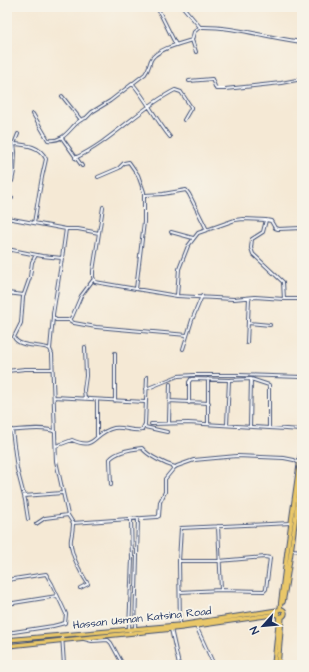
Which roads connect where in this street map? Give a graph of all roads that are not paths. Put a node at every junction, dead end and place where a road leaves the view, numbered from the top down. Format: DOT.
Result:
graph roads {
  1 [pos="157,7"];
  2 [pos="183,7"];
  3 [pos="200,27"];
  4 [pos="192,40"];
  5 [pos="302,42"];
  6 [pos="176,45"];
  7 [pos="196,52"];
  8 [pos="302,79"];
  9 [pos="189,81"];
  10 [pos="132,83"];
  11 [pos="62,96"];
  12 [pos="150,107"];
  13 [pos="33,114"];
  14 [pos="81,120"];
  15 [pos="184,120"];
  16 [pos="18,134"];
  17 [pos="170,137"];
  18 [pos="62,138"];
  19 [pos="14,144"];
  20 [pos="75,158"];
  21 [pos="82,166"];
  22 [pos="98,177"];
  23 [pos="12,181"];
  24 [pos="145,195"];
  25 [pos="7,196"];
  26 [pos="12,198"];
  27 [pos="103,207"];
  28 [pos="7,218"];
  29 [pos="266,220"];
  30 [pos="34,223"];
  31 [pos="66,228"];
  32 [pos="302,228"];
  33 [pos="207,230"];
  34 [pos="171,232"];
  35 [pos="99,233"];
  36 [pos="193,238"];
  37 [pos="7,249"];
  38 [pos="36,255"];
  39 [pos="62,258"];
  40 [pos="93,280"];
  41 [pos="136,289"];
  42 [pos="7,293"];
  43 [pos="24,295"];
  44 [pos="177,296"];
  45 [pos="202,296"];
  46 [pos="249,298"];
  47 [pos="284,299"];
  48 [pos="302,299"];
  49 [pos="53,317"];
  50 [pos="69,320"];
  51 [pos="248,323"];
  52 [pos="270,325"];
  53 [pos="187,335"];
  54 [pos="247,343"];
  55 [pos="85,347"];
  56 [pos="50,349"];
  57 [pos="183,349"];
  58 [pos="115,354"];
  59 [pos="52,369"];
  60 [pos="7,371"];
  61 [pos="147,376"];
  62 [pos="302,377"];
  63 [pos="208,379"];
  64 [pos="251,379"];
  65 [pos="230,380"];
  66 [pos="170,384"];
  67 [pos="146,389"];
  68 [pos="54,398"];
  69 [pos="85,399"];
  70 [pos="97,400"];
  71 [pos="115,401"];
  72 [pos="169,401"];
  73 [pos="145,402"];
  74 [pos="189,403"];
  75 [pos="209,403"];
  76 [pos="169,422"];
  77 [pos="151,424"];
  78 [pos="208,424"];
  79 [pos="227,425"];
  80 [pos="250,426"];
  81 [pos="145,427"];
  82 [pos="269,428"];
  83 [pos="12,430"];
  84 [pos="302,430"];
  85 [pos="7,431"];
  86 [pos="55,432"];
  87 [pos="167,432"];
  88 [pos="97,437"];
  89 [pos="302,445"];
  90 [pos="56,446"];
  91 [pos="300,464"];
  92 [pos="175,467"];
  93 [pos="302,469"];
  94 [pos="301,482"];
  95 [pos="111,485"];
  96 [pos="63,493"];
  97 [pos="24,496"];
  98 [pos="68,515"];
  99 [pos="296,516"];
  100 [pos="302,516"];
  101 [pos="138,518"];
  102 [pos="28,519"];
  103 [pos="131,519"];
  104 [pos="291,523"];
  105 [pos="36,524"];
  106 [pos="73,524"];
  107 [pos="218,526"];
  108 [pos="292,550"];
  109 [pos="302,551"];
  110 [pos="179,561"];
  111 [pos="219,561"];
  112 [pos="7,580"];
  113 [pos="80,588"];
  114 [pos="221,590"];
  115 [pos="180,592"];
  116 [pos="57,596"];
  117 [pos="7,604"];
  118 [pos="280,612"];
  119 [pos="180,625"];
  120 [pos="196,626"];
  121 [pos="171,629"];
  122 [pos="136,630"];
  123 [pos="130,631"];
  124 [pos="7,633"];
  125 [pos="62,635"];
  126 [pos="83,638"];
  127 [pos="7,640"];
  128 [pos="62,640"];
  129 [pos="7,646"];
  130 [pos="64,665"];
  131 [pos="123,665"];
  132 [pos="180,665"];
  133 [pos="214,665"];
  134 [pos="274,665"];
  135 [pos="278,665"];
  1 -- 6 [label="street"];
  2 -- 3 [label="street"];
  3 -- 4 [label="street"];
  3 -- 5 [label="street"];
  4 -- 6 [label="street"];
  4 -- 7 [label="street"];
  6 -- 10 [label="street"];
  8 -- 9 [label="street"];
  10 -- 12 [label="street"];
  10 -- 14 [label="street"];
  11 -- 14 [label="street"];
  12 -- 15 [label="street"];
  12 -- 17 [label="street"];
  12 -- 20 [label="street"];
  13 -- 18 [label="street"];
  14 -- 18 [label="street"];
  16 -- 19 [label="street"];
  18 -- 20 [label="street"];
  19 -- 23 [label="street"];
  19 -- 30 [label="street"];
  20 -- 21 [label="street"];
  22 -- 24 [label="street"];
  24 -- 33 [label="street"];
  24 -- 41 [label="street"];
  25 -- 26 [label="street"];
  27 -- 35 [label="street"];
  28 -- 30 [label="street"];
  29 -- 32 [label="street"];
  29 -- 33 [label="street"];
  29 -- 47 [label="street"];
  30 -- 31 [label="street"];
  31 -- 35 [label="street"];
  31 -- 39 [label="street"];
  33 -- 36 [label="street"];
  34 -- 36 [label="street"];
  35 -- 40 [label="street"];
  36 -- 44 [label="street"];
  37 -- 38 [label="street"];
  38 -- 39 [label="street"];
  38 -- 43 [label="street"];
  39 -- 49 [label="street"];
  40 -- 41 [label="street"];
  40 -- 50 [label="street"];
  41 -- 44 [label="street"];
  42 -- 43 [label="street"];
  43 -- 56 [label="street"];
  44 -- 45 [label="street"];
  45 -- 46 [label="street"];
  45 -- 53 [label="street"];
  46 -- 47 [label="street"];
  46 -- 51 [label="street"];
  47 -- 48 [label="street"];
  49 -- 50 [label="street"];
  49 -- 56 [label="street"];
  50 -- 53 [label="street"];
  51 -- 52 [label="street"];
  51 -- 54 [label="street"];
  53 -- 57 [label="street"];
  55 -- 69 [label="street"];
  56 -- 59 [label="street"];
  58 -- 71 [label="street"];
  59 -- 60 [label="street"];
  59 -- 68 [label="street"];
  61 -- 67 [label="street"];
  62 -- 67 [label="street"];
  63 -- 65 [label="street"];
  63 -- 74 [label="street"];
  63 -- 75 [label="street"];
  64 -- 65 [label="street"];
  64 -- 80 [label="street"];
  64 -- 82 [label="street"];
  65 -- 79 [label="street"];
  66 -- 72 [label="street"];
  67 -- 73 [label="street"];
  68 -- 69 [label="street"];
  68 -- 86 [label="street"];
  69 -- 70 [label="street"];
  70 -- 71 [label="street"];
  70 -- 88 [label="street"];
  71 -- 73 [label="street"];
  72 -- 74 [label="street"];
  72 -- 76 [label="street"];
  73 -- 81 [label="street"];
  74 -- 75 [label="street"];
  75 -- 78 [label="street"];
  76 -- 77 [label="street"];
  76 -- 78 [label="street"];
  78 -- 79 [label="street"];
  79 -- 80 [label="street"];
  80 -- 82 [label="street"];
  81 -- 87 [label="street"];
  81 -- 88 [label="street"];
  82 -- 84 [label="street"];
  83 -- 85 [label="street"];
  83 -- 86 [label="street"];
  83 -- 97 [label="street"];
  86 -- 90 [label="street"];
  88 -- 90 [label="street"];
  89 -- 91 [label="main road"];
  90 -- 96 [label="street"];
  91 -- 92 [label="street"];
  91 -- 104 [label="main road"];
  92 -- 95 [label="street"];
  92 -- 101 [label="street"];
  93 -- 94 [label="main road"];
  94 -- 99 [label="main road"];
  96 -- 97 [label="street"];
  96 -- 98 [label="street"];
  97 -- 102 [label="street"];
  98 -- 105 [label="street"];
  98 -- 106 [label="street"];
  99 -- 100 [label="street"];
  99 -- 108 [label="main road"];
  101 -- 103 [label="street"];
  101 -- 122 [label="street"];
  103 -- 106 [label="street"];
  103 -- 123 [label="street"];
  104 -- 107 [label="street"];
  104 -- 118 [label="main road"];
  106 -- 113 [label="street"];
  107 -- 110 [label="street"];
  107 -- 111 [label="street"];
  108 -- 109 [label="street"];
  108 -- 118 [label="main road"];
  110 -- 111 [label="street"];
  110 -- 115 [label="street"];
  111 -- 114 [label="street"];
  111 -- 114 [label="street"];
  112 -- 116 [label="street"];
  114 -- 115 [label="street"];
  115 -- 119 [label="street"];
  116 -- 117 [label="street"];
  116 -- 124 [label="street"];
  118 -- 119 [label="main road, Hassan Usman Katsina Road"];
  118 -- 120 [label="main road, Hassan Usman Katsina Road"];
  118 -- 134 [label="main road"];
  118 -- 135 [label="main road"];
  119 -- 122 [label="main road, Hassan Usman Katsina Road"];
  120 -- 121 [label="main road, Hassan Usman Katsina Road"];
  120 -- 133 [label="street"];
  121 -- 122 [label="main road, Hassan Usman Katsina Road"];
  121 -- 132 [label="street"];
  122 -- 123 [label="main road, Hassan Usman Katsina Road"];
  123 -- 125 [label="main road, Hassan Usman Katsina Road"];
  123 -- 126 [label="main road, Hassan Usman Katsina Road"];
  125 -- 127 [label="main road, Hassan Usman Katsina Road"];
  125 -- 128 [label="street"];
  126 -- 128 [label="main road, Hassan Usman Katsina Road"];
  126 -- 131 [label="street"];
  128 -- 129 [label="main road, Hassan Usman Katsina Road"];
  128 -- 130 [label="street"];
}
